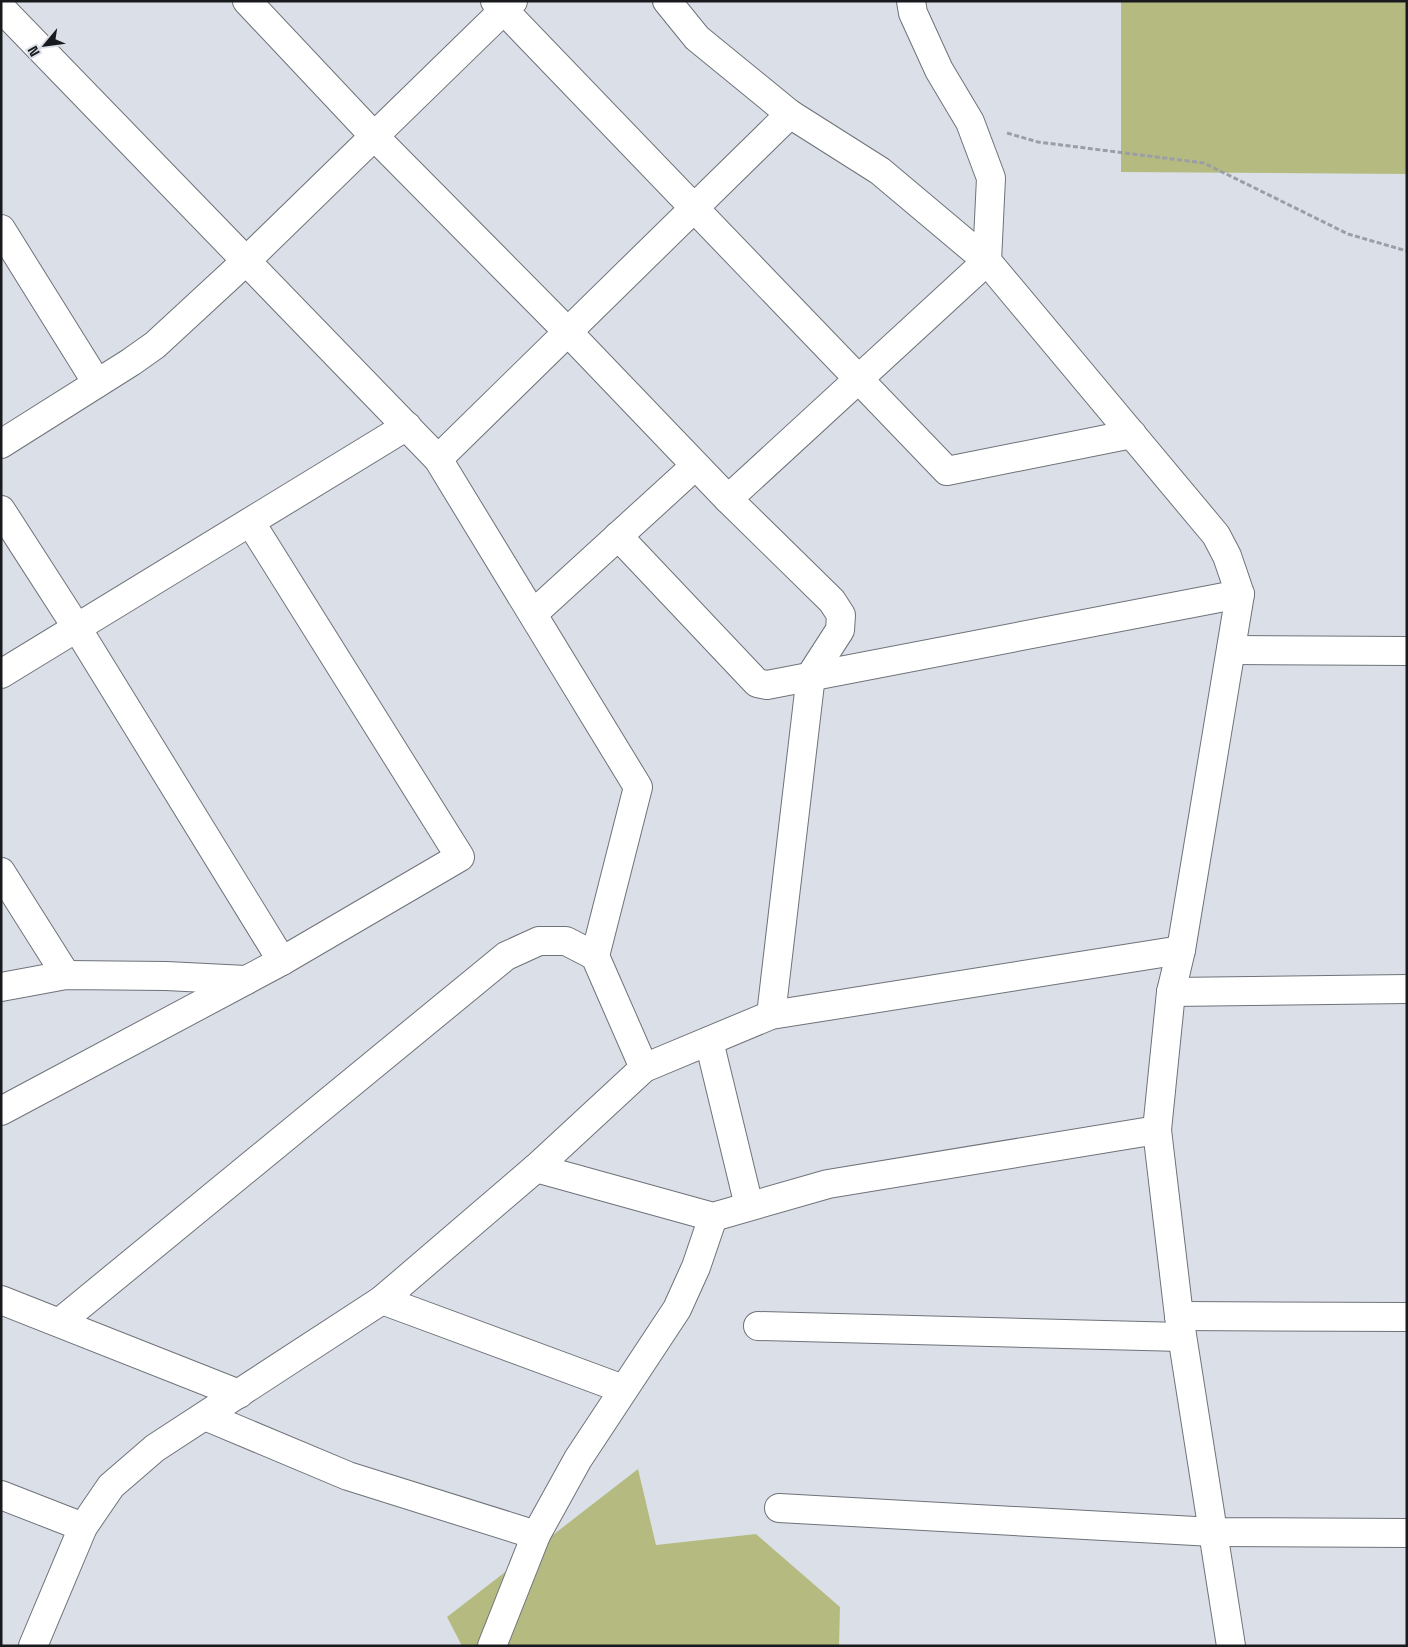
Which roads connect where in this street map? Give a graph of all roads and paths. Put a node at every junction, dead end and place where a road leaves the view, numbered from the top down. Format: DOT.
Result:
graph roads {
  1 [pos="246,1"];
  2 [pos="667,1"];
  3 [pos="911,1"];
  4 [pos="504,4"];
  5 [pos="1,8"];
  6 [pos="790,114"];
  7 [pos="970,122"];
  8 [pos="374,136"];
  9 [pos="694,208"];
  10 [pos="1,229"];
  11 [pos="1407,251"];
  12 [pos="246,261"];
  13 [pos="987,261"];
  14 [pos="568,332"];
  15 [pos="859,379"];
  16 [pos="97,383"];
  17 [pos="407,426"];
  18 [pos="1132,434"];
  19 [pos="1,444"];
  20 [pos="438,459"];
  21 [pos="695,466"];
  22 [pos="728,499"];
  23 [pos="1,510"];
  24 [pos="251,523"];
  25 [pos="618,536"];
  26 [pos="1240,594"];
  27 [pos="533,614"];
  28 [pos="77,628"];
  29 [pos="1231,650"];
  30 [pos="1407,651"];
  31 [pos="1,674"];
  32 [pos="811,675"];
  33 [pos="1,872"];
  34 [pos="1181,950"];
  35 [pos="595,956"];
  36 [pos="282,961"];
  37 [pos="66,975"];
  38 [pos="246,980"];
  39 [pos="1,987"];
  40 [pos="1407,989"];
  41 [pos="1171,992"];
  42 [pos="771,1016"];
  43 [pos="709,1041"];
  44 [pos="644,1068"];
  45 [pos="1,1111"];
  46 [pos="1157,1130"];
  47 [pos="536,1168"];
  48 [pos="749,1206"];
  49 [pos="713,1217"];
  50 [pos="1,1300"];
  51 [pos="382,1300"];
  52 [pos="1407,1317"];
  53 [pos="60,1322"];
  54 [pos="758,1326"];
  55 [pos="1181,1326"];
  56 [pos="623,1389"];
  57 [pos="239,1394"];
  58 [pos="205,1416"];
  59 [pos="1,1495"];
  60 [pos="779,1508"];
  61 [pos="83,1527"];
  62 [pos="1213,1532"];
  63 [pos="1407,1533"];
  64 [pos="536,1535"];
  65 [pos="33,1646"];
  66 [pos="492,1646"];
  67 [pos="1231,1646"];
  1 -- 8 [label="street"];
  2 -- 6 [label="street"];
  3 -- 7 [label="street"];
  4 -- 8 [label="street"];
  4 -- 9 [label="street"];
  5 -- 12 [label="street"];
  6 -- 9 [label="street"];
  6 -- 13 [label="street"];
  7 -- 11 [label="path"];
  7 -- 13 [label="street"];
  8 -- 12 [label="street"];
  8 -- 14 [label="street"];
  9 -- 14 [label="street"];
  9 -- 15 [label="street"];
  10 -- 16 [label="street"];
  12 -- 16 [label="street"];
  12 -- 17 [label="street"];
  13 -- 15 [label="street"];
  13 -- 18 [label="street"];
  14 -- 20 [label="street"];
  14 -- 21 [label="street"];
  15 -- 18 [label="street"];
  15 -- 22 [label="street"];
  16 -- 19 [label="street"];
  17 -- 20 [label="street"];
  17 -- 24 [label="street"];
  18 -- 26 [label="street"];
  20 -- 27 [label="street"];
  21 -- 22 [label="street"];
  21 -- 25 [label="street"];
  22 -- 32 [label="street"];
  23 -- 28 [label="street"];
  24 -- 28 [label="street"];
  24 -- 36 [label="street"];
  25 -- 27 [label="street"];
  25 -- 32 [label="street"];
  26 -- 29 [label="street"];
  26 -- 32 [label="street"];
  27 -- 35 [label="street"];
  28 -- 31 [label="street"];
  28 -- 36 [label="street"];
  29 -- 30 [label="street"];
  29 -- 34 [label="street"];
  32 -- 42 [label="street"];
  33 -- 37 [label="street"];
  34 -- 41 [label="street"];
  34 -- 42 [label="street"];
  35 -- 44 [label="street"];
  35 -- 53 [label="street"];
  36 -- 38 [label="street"];
  37 -- 38 [label="street"];
  37 -- 39 [label="street"];
  38 -- 45 [label="street"];
  40 -- 41 [label="street"];
  41 -- 46 [label="street"];
  42 -- 43 [label="street"];
  43 -- 44 [label="street"];
  43 -- 48 [label="street"];
  44 -- 47 [label="street"];
  46 -- 48 [label="street"];
  46 -- 55 [label="street"];
  47 -- 49 [label="street"];
  47 -- 51 [label="street"];
  48 -- 49 [label="street"];
  49 -- 56 [label="street"];
  50 -- 53 [label="street"];
  51 -- 56 [label="street"];
  51 -- 57 [label="street"];
  52 -- 55 [label="street"];
  53 -- 57 [label="street"];
  54 -- 55 [label="street"];
  55 -- 62 [label="street"];
  56 -- 64 [label="street"];
  57 -- 58 [label="street"];
  58 -- 61 [label="street"];
  58 -- 64 [label="street"];
  59 -- 61 [label="street"];
  60 -- 62 [label="street"];
  61 -- 65 [label="street"];
  62 -- 63 [label="street"];
  62 -- 67 [label="street"];
  64 -- 66 [label="street"];
}
